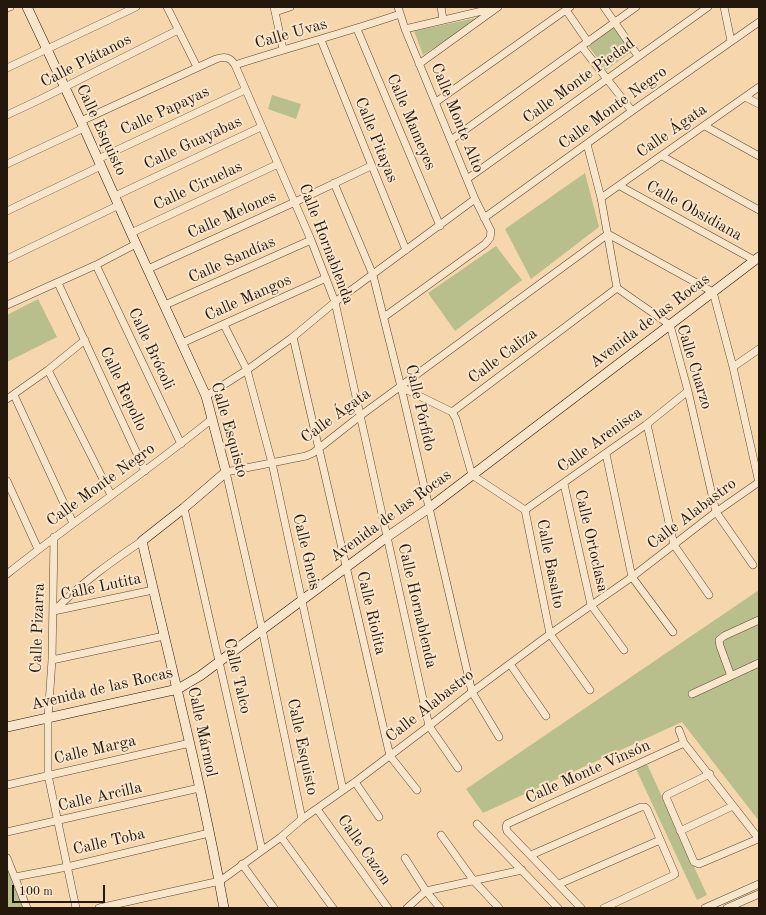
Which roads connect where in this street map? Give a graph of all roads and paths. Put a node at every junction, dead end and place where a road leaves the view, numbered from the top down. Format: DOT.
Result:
graph roads {
  1 [pos="10,7"];
  2 [pos="27,7"];
  3 [pos="136,7"];
  4 [pos="167,7"];
  5 [pos="290,7"];
  6 [pos="441,7"];
  7 [pos="498,7"];
  8 [pos="604,7"];
  9 [pos="636,7"];
  10 [pos="708,7"];
  11 [pos="724,7"];
  12 [pos="7,8"];
  13 [pos="568,8"];
  14 [pos="274,9"];
  15 [pos="399,11"];
  16 [pos="484,11"];
  17 [pos="444,19"];
  18 [pos="759,22"];
  19 [pos="614,23"];
  20 [pos="357,29"];
  21 [pos="405,29"];
  22 [pos="178,30"];
  23 [pos="321,40"];
  24 [pos="731,41"];
  25 [pos="588,42"];
  26 [pos="582,47"];
  27 [pos="47,49"];
  28 [pos="283,49"];
  29 [pos="638,56"];
  30 [pos="419,64"];
  31 [pos="235,65"];
  32 [pos="197,67"];
  33 [pos="7,68"];
  34 [pos="607,78"];
  35 [pos="65,87"];
  36 [pos="759,87"];
  37 [pos="245,90"];
  38 [pos="745,97"];
  39 [pos="436,102"];
  40 [pos="759,104"];
  41 [pos="632,110"];
  42 [pos="7,115"];
  43 [pos="83,124"];
  44 [pos="705,126"];
  45 [pos="261,127"];
  46 [pos="451,140"];
  47 [pos="588,144"];
  48 [pos="662,156"];
  49 [pos="759,156"];
  50 [pos="99,162"];
  51 [pos="7,164"];
  52 [pos="278,164"];
  53 [pos="371,166"];
  54 [pos="467,179"];
  55 [pos="334,183"];
  56 [pos="620,186"];
  57 [pos="115,196"];
  58 [pos="602,198"];
  59 [pos="475,199"];
  60 [pos="295,202"];
  61 [pos="119,205"];
  62 [pos="759,210"];
  63 [pos="7,211"];
  64 [pos="484,218"];
  65 [pos="440,226"];
  66 [pos="130,233"];
  67 [pos="608,234"];
  68 [pos="311,240"];
  69 [pos="136,244"];
  70 [pos="406,250"];
  71 [pos="7,259"];
  72 [pos="756,259"];
  73 [pos="96,265"];
  74 [pos="148,269"];
  75 [pos="373,275"];
  76 [pos="326,278"];
  77 [pos="58,283"];
  78 [pos="617,288"];
  79 [pos="713,292"];
  80 [pos="335,302"];
  81 [pos="7,305"];
  82 [pos="165,305"];
  83 [pos="384,318"];
  84 [pos="224,325"];
  85 [pos="670,325"];
  86 [pos="292,337"];
  87 [pos="85,340"];
  88 [pos="182,343"];
  89 [pos="759,349"];
  90 [pos="733,368"];
  91 [pos="48,370"];
  92 [pos="247,370"];
  93 [pos="401,387"];
  94 [pos="688,391"];
  95 [pos="14,395"];
  96 [pos="206,396"];
  97 [pos="7,399"];
  98 [pos="452,412"];
  99 [pos="360,416"];
  100 [pos="212,419"];
  101 [pos="647,424"];
  102 [pos="181,444"];
  103 [pos="319,448"];
  104 [pos="606,454"];
  105 [pos="272,463"];
  106 [pos="146,471"];
  107 [pos="226,472"];
  108 [pos="472,475"];
  109 [pos="7,481"];
  110 [pos="759,482"];
  111 [pos="564,484"];
  112 [pos="111,496"];
  113 [pos="184,508"];
  114 [pos="429,508"];
  115 [pos="525,510"];
  116 [pos="716,512"];
  117 [pos="73,523"];
  118 [pos="54,537"];
  119 [pos="387,537"];
  120 [pos="142,541"];
  121 [pos="674,545"];
  122 [pos="38,549"];
  123 [pos="753,565"];
  124 [pos="346,568"];
  125 [pos="7,574"];
  126 [pos="632,577"];
  127 [pos="153,590"];
  128 [pos="709,595"];
  129 [pos="302,599"];
  130 [pos="591,605"];
  131 [pos="54,611"];
  132 [pos="759,620"];
  133 [pos="262,629"];
  134 [pos="673,632"];
  135 [pos="550,634"];
  136 [pos="164,636"];
  137 [pos="624,650"];
  138 [pos="52,660"];
  139 [pos="220,662"];
  140 [pos="759,663"];
  141 [pos="510,664"];
  142 [pos="731,676"];
  143 [pos="178,689"];
  144 [pos="590,690"];
  145 [pos="472,692"];
  146 [pos="692,694"];
  147 [pos="546,716"];
  148 [pos="48,718"];
  149 [pos="429,726"];
  150 [pos="7,727"];
  151 [pos="679,730"];
  152 [pos="499,737"];
  153 [pos="190,743"];
  154 [pos="684,743"];
  155 [pos="390,756"];
  156 [pos="458,768"];
  157 [pos="710,774"];
  158 [pos="48,775"];
  159 [pos="355,782"];
  160 [pos="7,785"];
  161 [pos="199,788"];
  162 [pos="343,790"];
  163 [pos="417,790"];
  164 [pos="734,806"];
  165 [pos="317,809"];
  166 [pos="379,817"];
  167 [pos="302,819"];
  168 [pos="57,821"];
  169 [pos="477,824"];
  170 [pos="680,831"];
  171 [pos="7,832"];
  172 [pos="209,833"];
  173 [pos="441,835"];
  174 [pos="281,837"];
  175 [pos="759,839"];
  176 [pos="660,840"];
  177 [pos="262,850"];
  178 [pos="531,855"];
  179 [pos="7,858"];
  180 [pos="404,858"];
  181 [pos="242,864"];
  182 [pos="67,866"];
  183 [pos="522,870"];
  184 [pos="15,877"];
  185 [pos="474,881"];
  186 [pos="220,882"];
  187 [pos="559,884"];
  188 [pos="759,884"];
  189 [pos="426,891"];
  190 [pos="759,894"];
  191 [pos="27,908"];
  192 [pos="76,908"];
  193 [pos="99,908"];
  194 [pos="224,908"];
  195 [pos="274,908"];
  196 [pos="332,908"];
  197 [pos="388,908"];
  198 [pos="407,908"];
  199 [pos="440,908"];
  200 [pos="498,908"];
  201 [pos="558,908"];
  202 [pos="581,908"];
  203 [pos="604,908"];
  204 [pos="705,908"];
  205 [pos="727,908"];
  1 -- 12 [label="street"];
  2 -- 27 [label="street, Calle Esquisto"];
  3 -- 27 [label="street"];
  4 -- 22 [label="street"];
  5 -- 14 [label="street"];
  6 -- 17 [label="street"];
  7 -- 16 [label="street"];
  8 -- 19 [label="street"];
  9 -- 19 [label="street"];
  10 -- 29 [label="street, Calle Monte Piedad"];
  11 -- 24 [label="street"];
  13 -- 25 [label="street"];
  13 -- 39 [label="street"];
  14 -- 28 [label="street"];
  15 -- 20 [label="street, Calle Uvas"];
  15 -- 21 [label="street, Calle Monte Alto"];
  16 -- 17 [label="street"];
  16 -- 30 [label="street"];
  17 -- 21 [label="street"];
  18 -- 24 [label="street, Calle Monte Negro"];
  19 -- 25 [label="street"];
  19 -- 29 [label="street"];
  20 -- 23 [label="street, Calle Uvas"];
  20 -- 65 [label="street, Calle Mameyes"];
  21 -- 30 [label="street, Calle Monte Alto"];
  22 -- 32 [label="street"];
  22 -- 35 [label="street, Calle Plátanos"];
  23 -- 28 [label="street, Calle Uvas"];
  23 -- 53 [label="street, Calle Pitayas"];
  24 -- 41 [label="street, Calle Monte Negro"];
  25 -- 26 [label="street"];
  26 -- 34 [label="street"];
  26 -- 46 [label="street"];
  27 -- 33 [label="street"];
  27 -- 35 [label="street, Calle Esquisto"];
  28 -- 31 [label="street, Calle Uvas"];
  29 -- 34 [label="street, Calle Monte Piedad"];
  30 -- 39 [label="street, Calle Monte Alto"];
  31 -- 32 [label="street"];
  31 -- 37 [label="street, Calle Hornablenda"];
  32 -- 43 [label="street"];
  34 -- 41 [label="street"];
  34 -- 54 [label="street, Calle Monte Piedad"];
  35 -- 42 [label="street, Calle Plátanos"];
  35 -- 43 [label="street, Calle Esquisto"];
  36 -- 38 [label="street, Calle Ágata"];
  37 -- 45 [label="street, Calle Hornablenda"];
  37 -- 50 [label="street, Calle Papayas"];
  38 -- 40 [label="street"];
  38 -- 44 [label="street, Calle Ágata"];
  39 -- 46 [label="street, Calle Monte Alto"];
  41 -- 47 [label="street, Calle Monte Negro"];
  43 -- 50 [label="street, Calle Esquisto"];
  43 -- 51 [label="street"];
  44 -- 48 [label="street, Calle Ágata"];
  44 -- 49 [label="street"];
  45 -- 52 [label="street, Calle Hornablenda"];
  45 -- 57 [label="street, Calle Guayabas"];
  46 -- 54 [label="street, Calle Monte Alto"];
  47 -- 58 [label="street"];
  47 -- 64 [label="street, Calle Monte Negro"];
  48 -- 56 [label="street, Calle Ágata"];
  48 -- 62 [label="street"];
  50 -- 57 [label="street, Calle Esquisto"];
  50 -- 63 [label="street, Calle Papayas"];
  52 -- 60 [label="street, Calle Hornablenda"];
  52 -- 66 [label="street, Calle Ciruelas"];
  53 -- 55 [label="street, Calle Melones"];
  53 -- 70 [label="street, Calle Pitayas"];
  54 -- 59 [label="street, Calle Monte Alto"];
  55 -- 60 [label="street, Calle Melones"];
  55 -- 75 [label="street, Calle Pórfido"];
  56 -- 58 [label="street, Calle Ágata"];
  56 -- 72 [label="street, Calle Obsidiana"];
  57 -- 61 [label="street, Calle Esquisto"];
  58 -- 67 [label="street"];
  59 -- 64 [label="street, Calle Monte Alto"];
  59 -- 65 [label="street"];
  60 -- 68 [label="street, Calle Hornablenda"];
  60 -- 74 [label="street, Calle Melones"];
  61 -- 66 [label="street, Calle Esquisto"];
  61 -- 71 [label="street"];
  64 -- 83 [label="street, Calle Monte Alto"];
  65 -- 70 [label="street"];
  66 -- 69 [label="street, Calle Esquisto"];
  67 -- 78 [label="street"];
  67 -- 79 [label="street"];
  67 -- 93 [label="street, Calle Ágata"];
  68 -- 76 [label="street, Calle Hornablenda"];
  68 -- 82 [label="street, Calle Sandías"];
  69 -- 73 [label="street"];
  69 -- 74 [label="street, Calle Esquisto"];
  70 -- 75 [label="street"];
  72 -- 79 [label="street, Avenida de las Rocas"];
  73 -- 77 [label="street"];
  73 -- 102 [label="street, Calle Brócoli"];
  74 -- 82 [label="street, Calle Esquisto"];
  75 -- 80 [label="street"];
  75 -- 83 [label="street, Calle Pórfido"];
  76 -- 80 [label="street, Calle Hornablenda"];
  76 -- 84 [label="street, Calle Mangos"];
  77 -- 81 [label="street"];
  77 -- 87 [label="street"];
  78 -- 85 [label="street, Calle Cuarzo"];
  78 -- 98 [label="street, Calle Caliza"];
  79 -- 85 [label="street, Avenida de las Rocas"];
  79 -- 90 [label="street"];
  80 -- 86 [label="street"];
  80 -- 99 [label="street, Calle Hornablenda"];
  82 -- 88 [label="street, Calle Esquisto"];
  83 -- 93 [label="street, Calle Pórfido"];
  84 -- 88 [label="street, Calle Mangos"];
  84 -- 92 [label="street, Calle Gneis"];
  85 -- 94 [label="street, Calle Cuarzo"];
  85 -- 108 [label="street, Avenida de las Rocas"];
  86 -- 92 [label="street"];
  86 -- 103 [label="street, Calle Riolita"];
  87 -- 91 [label="street"];
  87 -- 106 [label="street, Calle Repollo"];
  88 -- 96 [label="street, Calle Esquisto"];
  89 -- 90 [label="street"];
  90 -- 110 [label="street"];
  91 -- 95 [label="street"];
  91 -- 112 [label="street"];
  92 -- 96 [label="street"];
  92 -- 105 [label="street, Calle Gneis"];
  93 -- 98 [label="street"];
  93 -- 99 [label="street, Calle Ágata"];
  93 -- 114 [label="street, Calle Pórfido"];
  94 -- 101 [label="street, Calle Arenisca"];
  94 -- 116 [label="street, Calle Cuarzo"];
  95 -- 97 [label="street"];
  95 -- 117 [label="street"];
  96 -- 100 [label="street, Calle Esquisto"];
  98 -- 108 [label="street"];
  99 -- 103 [label="street, Calle Ágata"];
  99 -- 119 [label="street, Calle Hornablenda"];
  100 -- 102 [label="street, Calle Monte Negro"];
  100 -- 107 [label="street, Calle Esquisto"];
  101 -- 104 [label="street, Calle Arenisca"];
  101 -- 121 [label="street"];
  102 -- 106 [label="street, Calle Monte Negro"];
  103 -- 105 [label="street, Calle Ágata"];
  103 -- 124 [label="street, Calle Riolita"];
  104 -- 111 [label="street, Calle Arenisca"];
  104 -- 126 [label="street"];
  105 -- 107 [label="street, Calle Ágata"];
  105 -- 129 [label="street, Calle Gneis"];
  106 -- 112 [label="street, Calle Monte Negro"];
  107 -- 113 [label="street, Calle Ágata"];
  107 -- 133 [label="street, Calle Esquisto"];
  108 -- 114 [label="street, Avenida de las Rocas"];
  108 -- 115 [label="street, Calle Basalto"];
  109 -- 122 [label="street"];
  110 -- 116 [label="street, Calle Alabastro"];
  111 -- 115 [label="street, Calle Arenisca"];
  111 -- 130 [label="street, Calle Ortoclasa"];
  112 -- 117 [label="street, Calle Monte Negro"];
  113 -- 120 [label="street, Calle Ágata"];
  113 -- 139 [label="street, Calle Talco"];
  114 -- 119 [label="street, Avenida de las Rocas"];
  114 -- 145 [label="street, Calle Pórfido"];
  115 -- 135 [label="street, Calle Basalto"];
  116 -- 121 [label="street, Calle Alabastro"];
  116 -- 123 [label="street, Calle Cuarzo"];
  117 -- 118 [label="street, Calle Monte Negro"];
  118 -- 122 [label="street, Calle Monte Negro"];
  118 -- 131 [label="street, Calle Pizarra"];
  119 -- 124 [label="street, Avenida de las Rocas"];
  119 -- 149 [label="street, Calle Hornablenda"];
  120 -- 127 [label="street, Calle Mármol"];
  120 -- 131 [label="street, Calle Ágata"];
  121 -- 126 [label="street, Calle Alabastro"];
  121 -- 128 [label="street"];
  122 -- 125 [label="street, Calle Monte Negro"];
  124 -- 129 [label="street, Avenida de las Rocas"];
  124 -- 155 [label="street, Calle Riolita"];
  126 -- 130 [label="street, Calle Alabastro"];
  126 -- 134 [label="street"];
  127 -- 131 [label="street, Calle Lutita"];
  127 -- 136 [label="street, Calle Mármol"];
  129 -- 133 [label="street, Avenida de las Rocas"];
  129 -- 162 [label="street, Calle Gneis"];
  130 -- 135 [label="street, Calle Alabastro"];
  130 -- 137 [label="street"];
  131 -- 138 [label="street, Calle Pizarra"];
  132 -- 142 [label="street"];
  133 -- 139 [label="street, Avenida de las Rocas"];
  133 -- 167 [label="street, Calle Esquisto"];
  135 -- 141 [label="street, Calle Alabastro"];
  135 -- 144 [label="street"];
  136 -- 138 [label="street"];
  136 -- 143 [label="street, Calle Mármol"];
  138 -- 148 [label="street, Calle Pizarra"];
  139 -- 143 [label="street, Avenida de las Rocas"];
  139 -- 177 [label="street, Calle Talco"];
  140 -- 142 [label="street"];
  141 -- 145 [label="street, Calle Alabastro"];
  141 -- 147 [label="street"];
  142 -- 146 [label="street"];
  143 -- 148 [label="street, Avenida de las Rocas"];
  143 -- 153 [label="street, Calle Mármol"];
  145 -- 149 [label="street, Calle Alabastro"];
  145 -- 152 [label="street, Calle Pórfido"];
  148 -- 150 [label="street, Avenida de las Rocas"];
  148 -- 158 [label="street, Calle Pizarra"];
  149 -- 155 [label="street, Calle Alabastro"];
  149 -- 156 [label="street"];
  151 -- 154 [label="street"];
  153 -- 158 [label="street, Calle Marga"];
  153 -- 161 [label="street, Calle Mármol"];
  154 -- 157 [label="street"];
  154 -- 178 [label="street, Calle Monte Vinsón"];
  155 -- 159 [label="street, Calle Alabastro"];
  155 -- 163 [label="street"];
  157 -- 164 [label="street"];
  157 -- 170 [label="street"];
  158 -- 160 [label="street, Calle Marga"];
  158 -- 168 [label="street, Calle Pizarra"];
  159 -- 162 [label="street, Calle Alabastro"];
  159 -- 166 [label="street"];
  161 -- 168 [label="street, Calle Arcilla"];
  161 -- 172 [label="street, Calle Mármol"];
  162 -- 165 [label="street, Calle Alabastro"];
  164 -- 170 [label="street"];
  164 -- 175 [label="street"];
  165 -- 167 [label="street, Calle Alabastro"];
  165 -- 197 [label="street, Calle Cazon"];
  167 -- 174 [label="street, Calle Alabastro"];
  168 -- 171 [label="street, Calle Arcilla"];
  168 -- 182 [label="street, Calle Pizarra"];
  169 -- 183 [label="street"];
  170 -- 175 [label="street"];
  172 -- 182 [label="street, Calle Toba"];
  172 -- 186 [label="street, Calle Mármol"];
  173 -- 185 [label="street"];
  174 -- 177 [label="street, Calle Alabastro"];
  174 -- 196 [label="street"];
  176 -- 178 [label="street"];
  176 -- 187 [label="street"];
  176 -- 203 [label="street"];
  177 -- 181 [label="street, Calle Alabastro"];
  178 -- 187 [label="street"];
  179 -- 184 [label="street"];
  180 -- 189 [label="street"];
  181 -- 186 [label="street, Calle Alabastro"];
  181 -- 195 [label="street"];
  182 -- 184 [label="street, Calle Toba"];
  182 -- 192 [label="street, Calle Pizarra"];
  183 -- 185 [label="street"];
  183 -- 201 [label="street"];
  184 -- 191 [label="street"];
  185 -- 189 [label="street"];
  185 -- 200 [label="street"];
  186 -- 193 [label="street, Calle Alabastro"];
  186 -- 194 [label="street, Calle Mármol"];
  187 -- 202 [label="street"];
  188 -- 204 [label="street"];
  189 -- 198 [label="street"];
  189 -- 199 [label="street"];
  190 -- 205 [label="street"];
}
